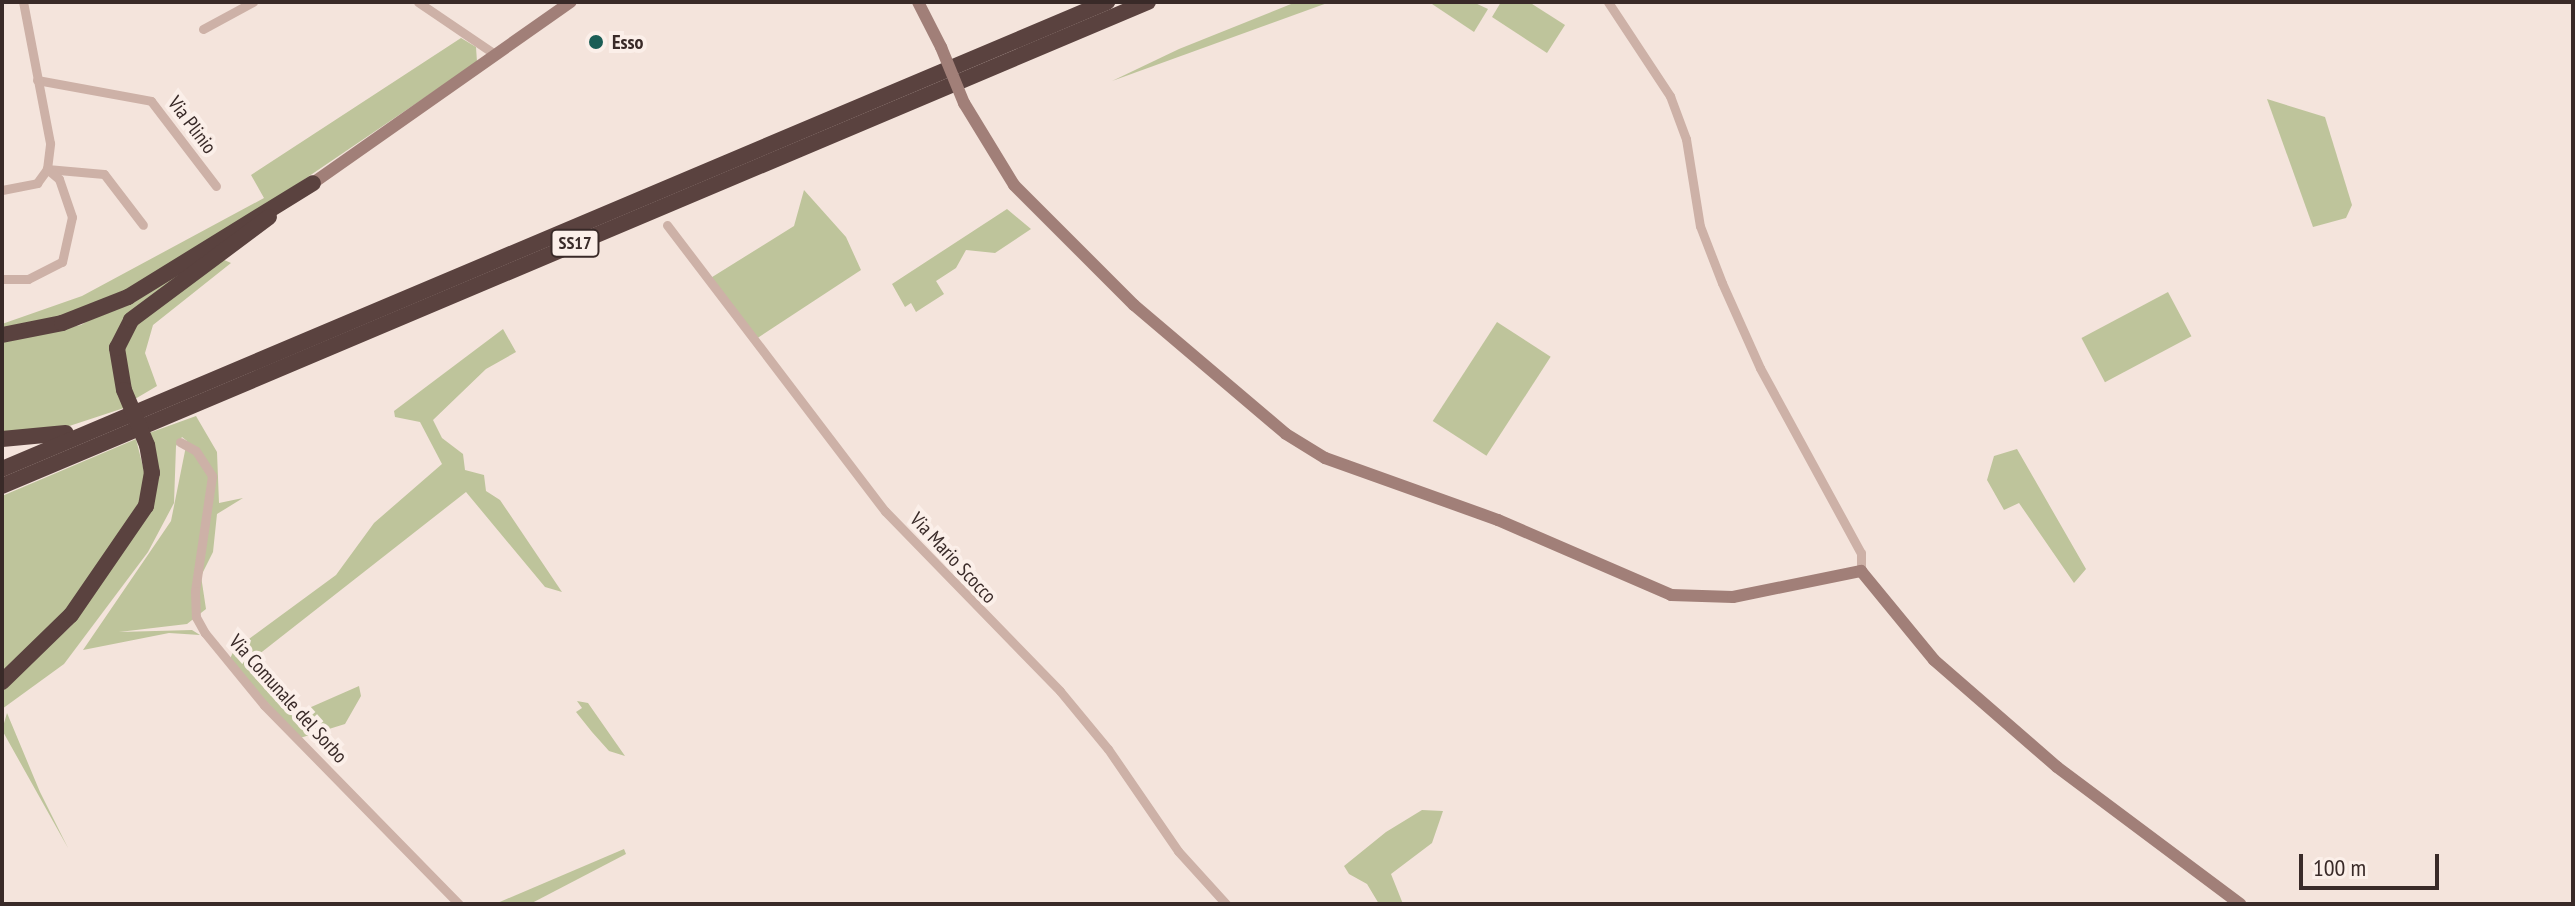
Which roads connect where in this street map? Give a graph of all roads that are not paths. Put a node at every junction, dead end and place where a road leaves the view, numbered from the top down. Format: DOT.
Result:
graph roads {
  1 [pos="23,2"];
  2 [pos="253,2"];
  3 [pos="418,2"];
  4 [pos="571,2"];
  5 [pos="918,2"];
  6 [pos="1107,2"];
  7 [pos="1148,2"];
  8 [pos="1608,2"];
  9 [pos="203,29"];
  10 [pos="496,55"];
  11 [pos="37,80"];
  12 [pos="47,169"];
  13 [pos="313,183"];
  14 [pos="216,186"];
  15 [pos="2,190"];
  16 [pos="143,225"];
  17 [pos="667,225"];
  18 [pos="2,279"];
  19 [pos="2,335"];
  20 [pos="148,406"];
  21 [pos="2,439"];
  22 [pos="180,442"];
  23 [pos="2,469"];
  24 [pos="2,486"];
  25 [pos="1861,571"];
  26 [pos="2,682"];
  27 [pos="459,904"];
  28 [pos="1226,904"];
  29 [pos="2240,904"];
  1 -- 11 [label="street"];
  2 -- 9 [label="street"];
  3 -- 10 [label="street"];
  4 -- 10 [label="street"];
  5 -- 25 [label="street, bridge"];
  6 -- 20 [label="highway, SS17"];
  7 -- 24 [label="highway, SS17"];
  8 -- 25 [label="street"];
  10 -- 13 [label="street"];
  11 -- 12 [label="street"];
  11 -- 14 [label="street, Via Plinio"];
  12 -- 15 [label="street"];
  12 -- 16 [label="street"];
  12 -- 18 [label="street"];
  13 -- 19 [label="highway"];
  13 -- 26 [label="highway, bridge"];
  17 -- 28 [label="street, Via Mario Scocco"];
  20 -- 21 [label="highway"];
  20 -- 23 [label="highway, SS17"];
  22 -- 27 [label="street, Via Comunale del Sorbo"];
  25 -- 29 [label="street"];
}
